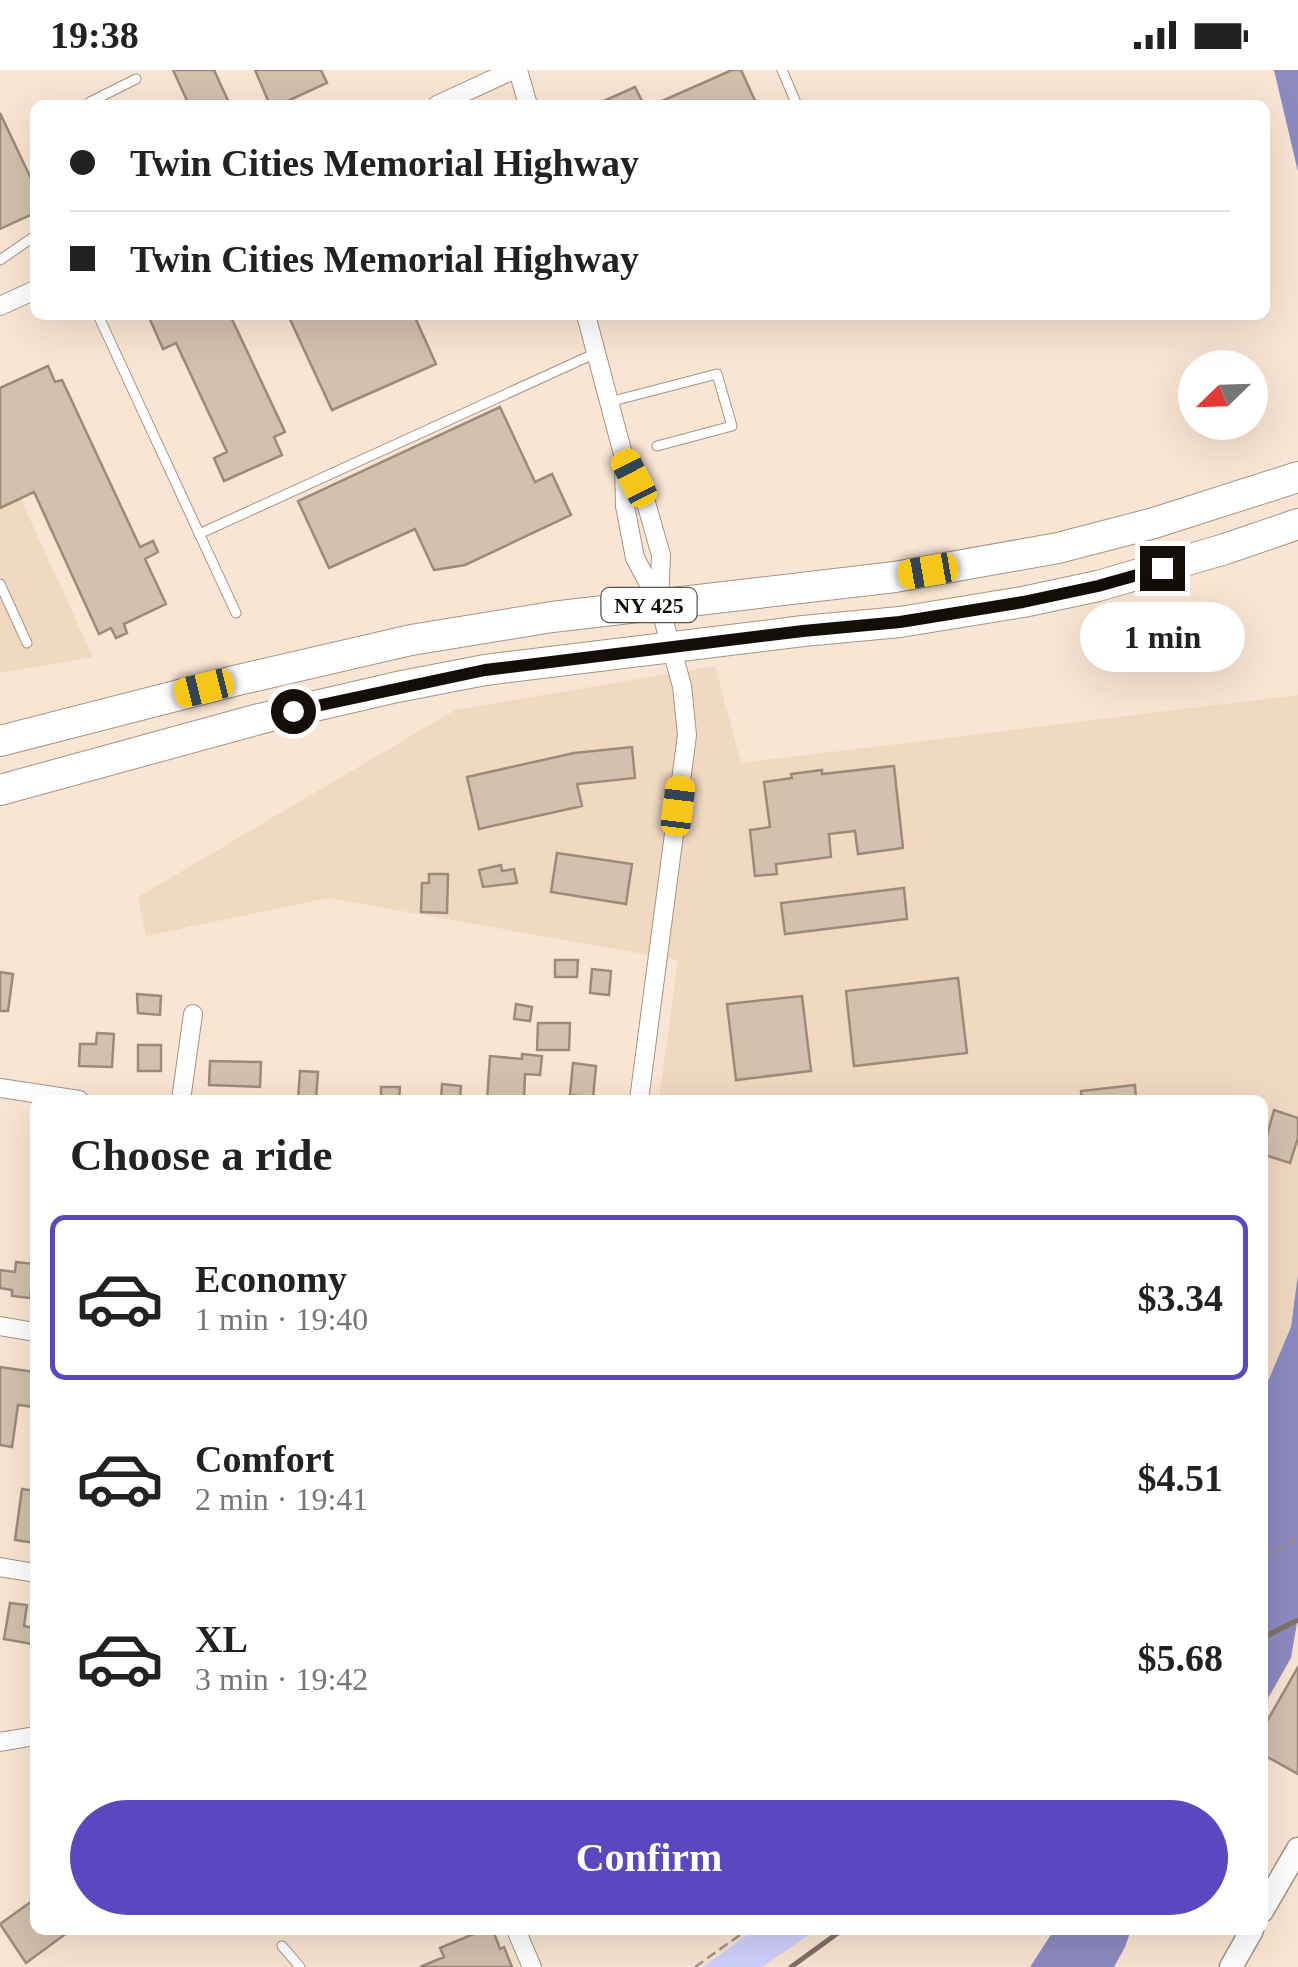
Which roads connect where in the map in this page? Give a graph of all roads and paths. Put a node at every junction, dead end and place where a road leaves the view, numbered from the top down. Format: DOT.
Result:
graph roads {
  1 [pos="516,70"];
  2 [pos="782,70"];
  3 [pos="136,79"];
  4 [pos="94,100"];
  5 [pos="447,100"];
  6 [pos="526,100"];
  7 [pos="795,100"];
  8 [pos="30,239"];
  9 [pos="0,260"];
  10 [pos="30,292"];
  11 [pos="1,302"];
  12 [pos="100,320"];
  13 [pos="587,320"];
  14 [pos="596,353"];
  15 [pos="609,402"];
  16 [pos="656,446"];
  17 [pos="624,458"];
  18 [pos="1298,477"];
  19 [pos="1298,524"];
  20 [pos="199,534"];
  21 [pos="0,584"];
  22 [pos="659,604"];
  23 [pos="236,613"];
  24 [pos="27,644"];
  25 [pos="672,648"];
  26 [pos="0,741"];
  27 [pos="0,790"];
  28 [pos="193,1014"];
  29 [pos="0,1088"];
  30 [pos="46,1095"];
  31 [pos="182,1095"];
  32 [pos="640,1095"];
  33 [pos="0,1326"];
  34 [pos="30,1331"];
  35 [pos="1298,1537"];
  36 [pos="1268,1557"];
  37 [pos="0,1567"];
  38 [pos="30,1571"];
  39 [pos="30,1737"];
  40 [pos="0,1742"];
  41 [pos="1298,1849"];
  42 [pos="1268,1901"];
  43 [pos="518,1935"];
  44 [pos="740,1935"];
  45 [pos="1249,1935"];
  46 [pos="282,1946"];
  47 [pos="300,1967"];
  48 [pos="532,1967"];
  49 [pos="695,1967"];
  50 [pos="1230,1967"];
  1 -- 5 [label="street"];
  1 -- 6 [label="street"];
  2 -- 7 [label="lane"];
  3 -- 4 [label="lane"];
  8 -- 9 [label="lane"];
  10 -- 11 [label="street"];
  12 -- 20 [label="lane"];
  13 -- 14 [label="street"];
  14 -- 15 [label="street"];
  14 -- 20 [label="lane"];
  15 -- 16 [label="lane"];
  15 -- 17 [label="street"];
  17 -- 22 [label="street"];
  17 -- 22 [label="street"];
  18 -- 22 [label="main road, NY 425"];
  19 -- 25 [label="main road, NY 425"];
  20 -- 23 [label="lane"];
  21 -- 24 [label="lane"];
  22 -- 25 [label="street"];
  22 -- 26 [label="main road, NY 425"];
  25 -- 27 [label="main road, NY 425"];
  25 -- 32 [label="street"];
  28 -- 31 [label="street"];
  29 -- 30 [label="street"];
  33 -- 34 [label="street"];
  35 -- 36 [label="path"];
  37 -- 38 [label="street"];
  39 -- 40 [label="street"];
  41 -- 42 [label="street"];
  43 -- 48 [label="street"];
  44 -- 49 [label="path"];
  45 -- 50 [label="street"];
  46 -- 47 [label="lane"];
}
